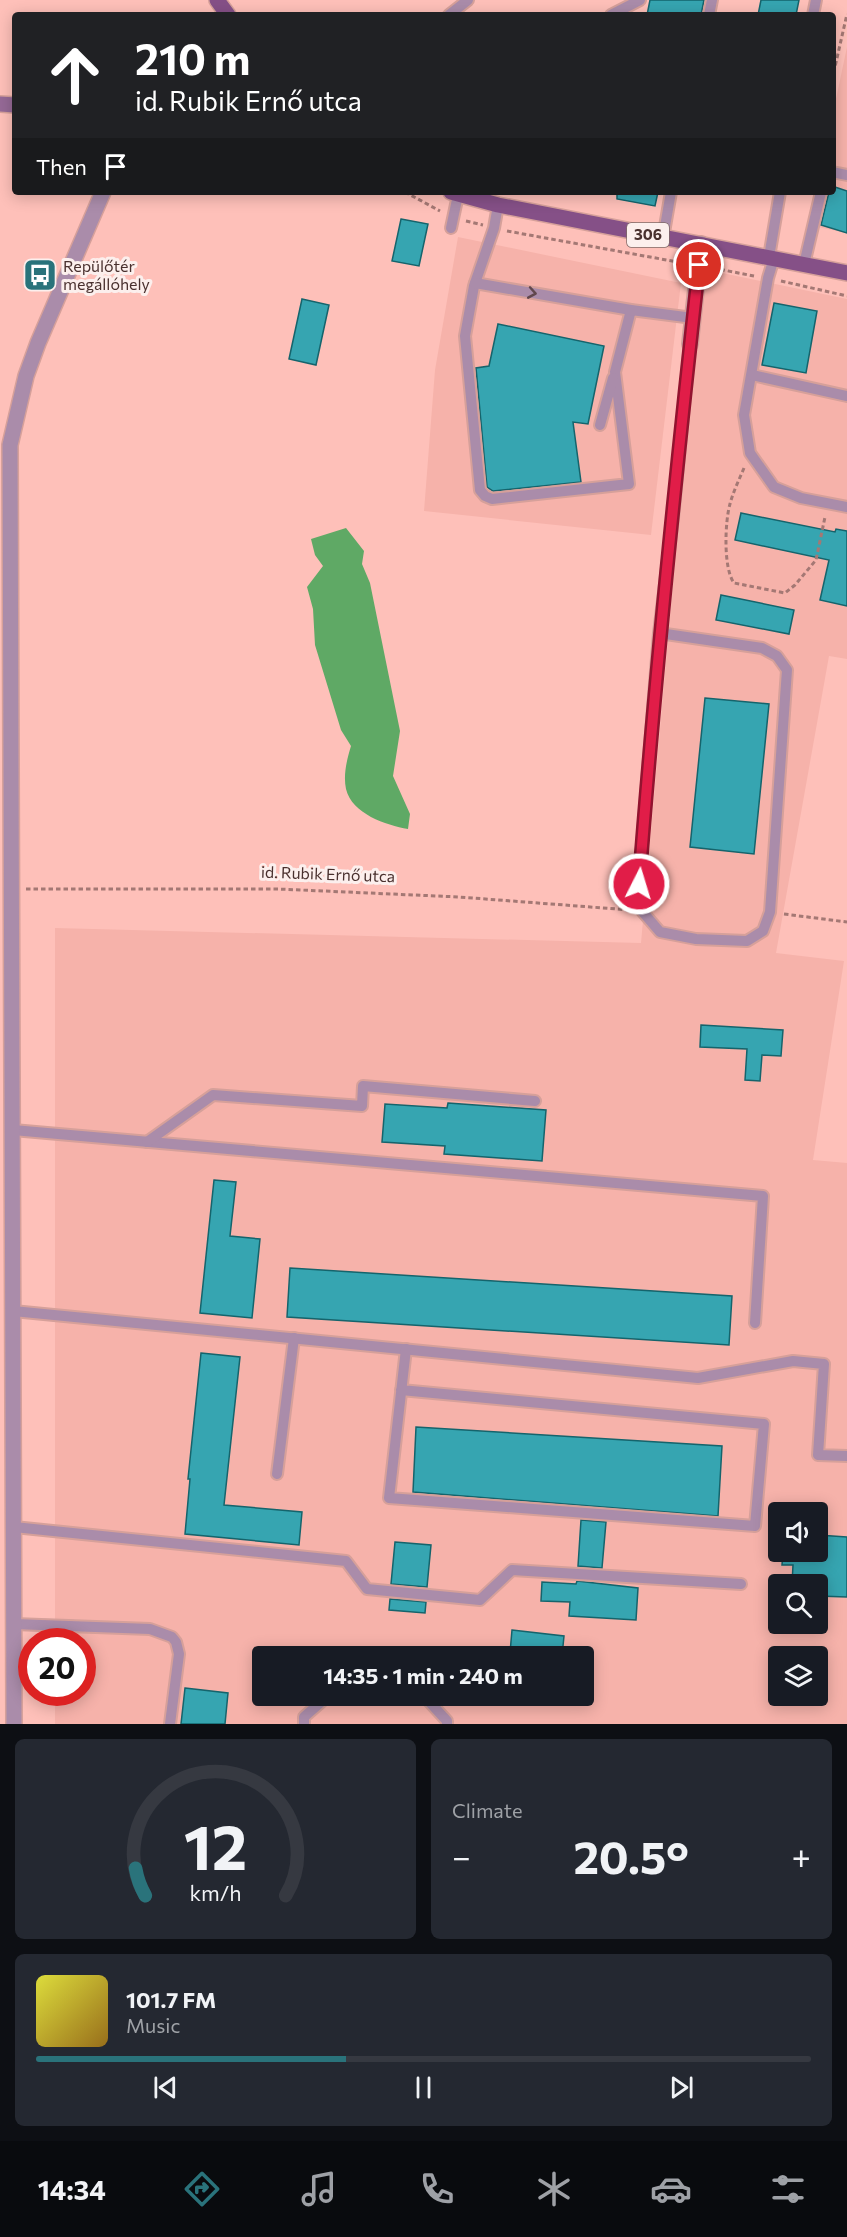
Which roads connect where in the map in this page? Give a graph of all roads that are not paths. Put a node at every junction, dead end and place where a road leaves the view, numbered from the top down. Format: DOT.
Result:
graph roads {
  1 [pos="468,0"];
  2 [pos="640,0"];
  3 [pos="453,12"];
  4 [pos="617,12"];
  5 [pos="102,195"];
  6 [pos="455,195"];
  7 [pos="462,195"];
  8 [pos="670,195"];
  9 [pos="780,195"];
  10 [pos="820,195"];
  11 [pos="498,205"];
  12 [pos="452,223"];
  13 [pos="663,238"];
  14 [pos="701,244"];
  15 [pos="771,257"];
  16 [pos="802,264"];
  17 [pos="847,273"];
  18 [pos="475,283"];
  19 [pos="631,310"];
  20 [pos="693,318"];
  21 [pos="690,344"];
  22 [pos="615,372"];
  23 [pos="752,375"];
  24 [pos="847,396"];
  25 [pos="600,425"];
  26 [pos="847,507"];
  27 [pos="659,633"];
  28 [pos="535,1101"];
  29 [pos="13,1130"];
  30 [pos="147,1142"];
  31 [pos="13,1311"];
  32 [pos="755,1323"];
  33 [pos="294,1338"];
  34 [pos="406,1349"];
  35 [pos="401,1390"];
  36 [pos="847,1456"];
  37 [pos="277,1474"];
  38 [pos="14,1527"];
  39 [pos="741,1584"];
  40 [pos="14,1624"];
  41 [pos="316,1706"];
  42 [pos="433,1706"];
  43 [pos="14,1724"];
  44 [pos="170,1724"];
  45 [pos="304,1724"];
  46 [pos="447,1724"];
  1 -- 3 [label="lane"];
  2 -- 4 [label="lane"];
  5 -- 29 [label="street"];
  6 -- 12 [label="lane"];
  7 -- 11 [label="main road, 306"];
  8 -- 13 [label="lane"];
  9 -- 15 [label="lane"];
  10 -- 16 [label="lane"];
  11 -- 13 [label="main road, 306"];
  11 -- 18 [label="lane"];
  13 -- 14 [label="main road, 306"];
  14 -- 15 [label="main road, 306"];
  14 -- 20 [label="street"];
  15 -- 16 [label="main road, 306"];
  15 -- 23 [label="lane"];
  16 -- 17 [label="main road, 306"];
  18 -- 19 [label="lane, one-way"];
  18 -- 22 [label="lane"];
  19 -- 20 [label="lane"];
  19 -- 22 [label="lane"];
  20 -- 21 [label="street"];
  21 -- 27 [label="lane"];
  22 -- 25 [label="lane"];
  23 -- 24 [label="lane"];
  23 -- 26 [label="lane"];
  27 -- 27 [label="lane"];
  28 -- 30 [label="lane"];
  29 -- 30 [label="lane"];
  29 -- 31 [label="street"];
  30 -- 32 [label="lane"];
  31 -- 33 [label="lane"];
  31 -- 38 [label="street"];
  33 -- 34 [label="lane"];
  33 -- 37 [label="lane"];
  34 -- 35 [label="lane"];
  34 -- 36 [label="lane"];
  35 -- 35 [label="lane"];
  38 -- 39 [label="lane"];
  38 -- 40 [label="street"];
  40 -- 43 [label="street"];
  40 -- 44 [label="lane"];
  41 -- 45 [label="lane"];
  42 -- 46 [label="lane"];
}
